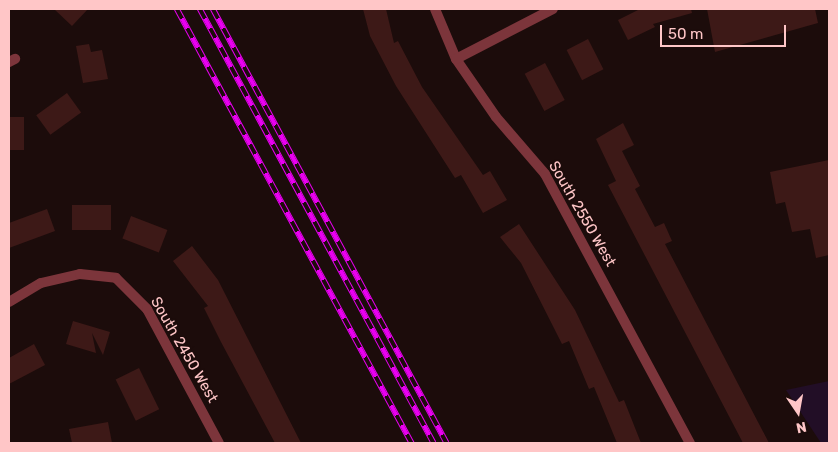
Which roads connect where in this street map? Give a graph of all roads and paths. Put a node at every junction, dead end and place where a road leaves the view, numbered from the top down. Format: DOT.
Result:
graph roads {
  1 [pos="435,9"];
  2 [pos="553,9"];
  3 [pos="456,59"];
  4 [pos="9,302"];
  5 [pos="218,440"];
  6 [pos="206,443"];
  7 [pos="690,443"];
  1 -- 3 [label="street, South 2550 West"];
  2 -- 3 [label="street"];
  3 -- 7 [label="street, South 2550 West"];
  4 -- 5 [label="street, South 2450 West"];
  5 -- 6 [label="street"];
}
